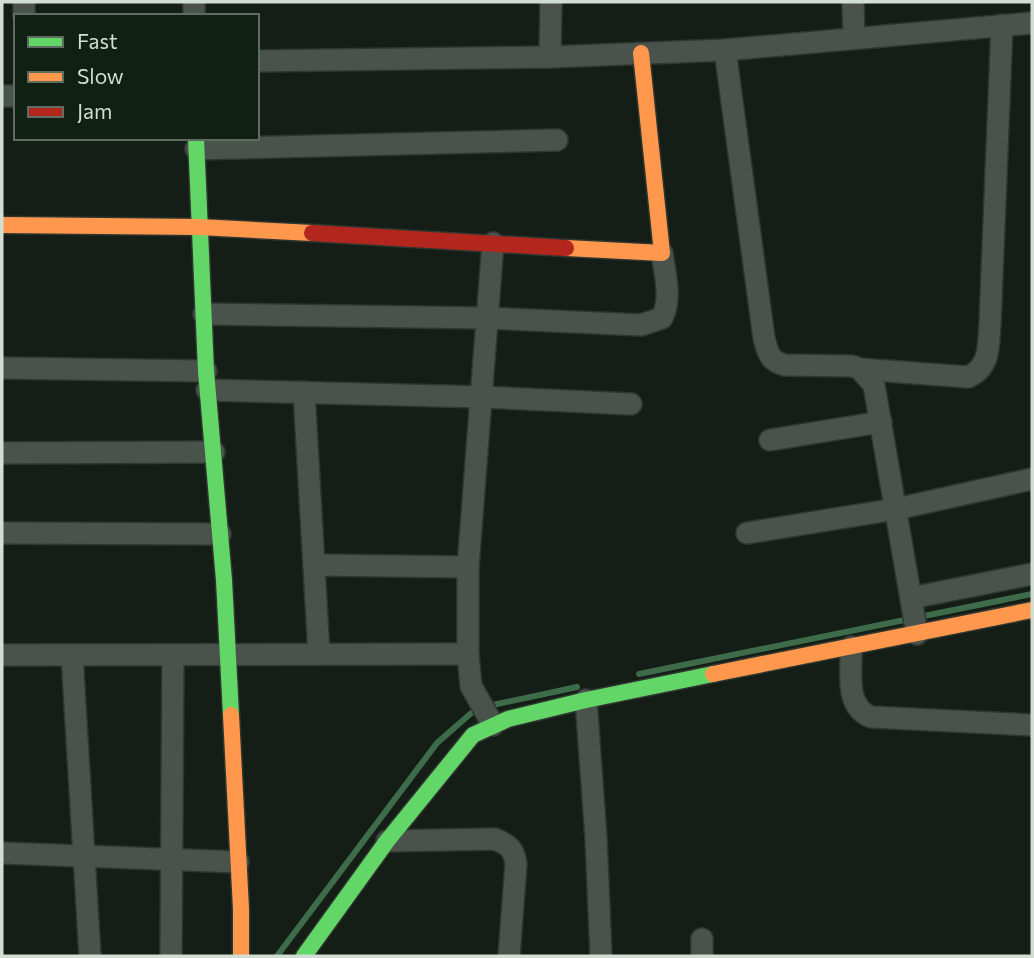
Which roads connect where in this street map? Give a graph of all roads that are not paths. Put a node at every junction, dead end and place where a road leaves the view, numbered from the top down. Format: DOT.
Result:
graph roads {
  1 [pos="551,2"];
  2 [pos="853,2"];
  3 [pos="1032,23"];
  4 [pos="1002,25"];
  5 [pos="854,38"];
  6 [pos="725,50"];
  7 [pos="641,53"];
  8 [pos="550,57"];
  9 [pos="259,61"];
  10 [pos="557,140"];
  11 [pos="196,143"];
  12 [pos="2,225"];
  13 [pos="199,227"];
  14 [pos="493,243"];
  15 [pos="662,253"];
  16 [pos="204,314"];
  17 [pos="487,318"];
  18 [pos="2,368"];
  19 [pos="860,369"];
  20 [pos="206,380"];
  21 [pos="304,392"];
  22 [pos="483,397"];
  23 [pos="631,404"];
  24 [pos="881,422"];
  25 [pos="770,440"];
  26 [pos="214,452"];
  27 [pos="2,453"];
  28 [pos="1032,480"];
  29 [pos="896,509"];
  30 [pos="2,533"];
  31 [pos="747,533"];
  32 [pos="220,534"];
  33 [pos="314,565"];
  34 [pos="468,567"];
  35 [pos="1032,573"];
  36 [pos="1032,610"];
  37 [pos="914,616"];
  38 [pos="851,647"];
  39 [pos="173,654"];
  40 [pos="319,654"];
  41 [pos="468,654"];
  42 [pos="2,655"];
  43 [pos="72,655"];
  44 [pos="227,655"];
  45 [pos="586,700"];
  46 [pos="491,721"];
  47 [pos="1032,725"];
  48 [pos="387,841"];
  49 [pos="2,853"];
  50 [pos="84,856"];
  51 [pos="171,859"];
  52 [pos="238,862"];
  53 [pos="90,956"];
  54 [pos="172,956"];
  55 [pos="241,956"];
  56 [pos="304,956"];
  57 [pos="509,956"];
  58 [pos="601,956"];
  1 -- 8 [label="street"];
  2 -- 5 [label="street"];
  3 -- 4 [label="street"];
  4 -- 5 [label="street"];
  4 -- 19 [label="street"];
  5 -- 6 [label="street"];
  6 -- 7 [label="street"];
  6 -- 19 [label="street"];
  7 -- 8 [label="street"];
  7 -- 15 [label="street"];
  8 -- 9 [label="street"];
  10 -- 11 [label="street"];
  11 -- 13 [label="street"];
  12 -- 13 [label="street"];
  13 -- 14 [label="street"];
  13 -- 16 [label="street"];
  14 -- 15 [label="street"];
  14 -- 17 [label="street"];
  15 -- 17 [label="street"];
  16 -- 17 [label="street"];
  16 -- 20 [label="street"];
  17 -- 22 [label="street"];
  18 -- 20 [label="street"];
  19 -- 24 [label="street"];
  20 -- 21 [label="street"];
  20 -- 26 [label="street"];
  21 -- 22 [label="street"];
  21 -- 33 [label="street"];
  22 -- 23 [label="street"];
  22 -- 34 [label="street"];
  24 -- 25 [label="street"];
  24 -- 29 [label="street"];
  26 -- 27 [label="street"];
  26 -- 32 [label="street"];
  28 -- 29 [label="street"];
  29 -- 31 [label="street"];
  29 -- 37 [label="street"];
  30 -- 32 [label="street"];
  32 -- 44 [label="street"];
  33 -- 34 [label="street"];
  33 -- 40 [label="street"];
  34 -- 41 [label="street"];
  35 -- 37 [label="street"];
  36 -- 37 [label="street"];
  37 -- 38 [label="street"];
  38 -- 45 [label="street"];
  38 -- 47 [label="street"];
  39 -- 43 [label="street"];
  39 -- 44 [label="street"];
  39 -- 51 [label="street"];
  40 -- 41 [label="street"];
  40 -- 44 [label="street"];
  41 -- 46 [label="street"];
  42 -- 43 [label="street"];
  43 -- 50 [label="street"];
  44 -- 52 [label="street"];
  45 -- 46 [label="street"];
  45 -- 58 [label="street"];
  46 -- 48 [label="street"];
  48 -- 56 [label="street"];
  48 -- 57 [label="street"];
  49 -- 50 [label="street"];
  50 -- 51 [label="street"];
  50 -- 53 [label="street"];
  51 -- 52 [label="street"];
  51 -- 54 [label="street"];
  52 -- 55 [label="street"];
}
